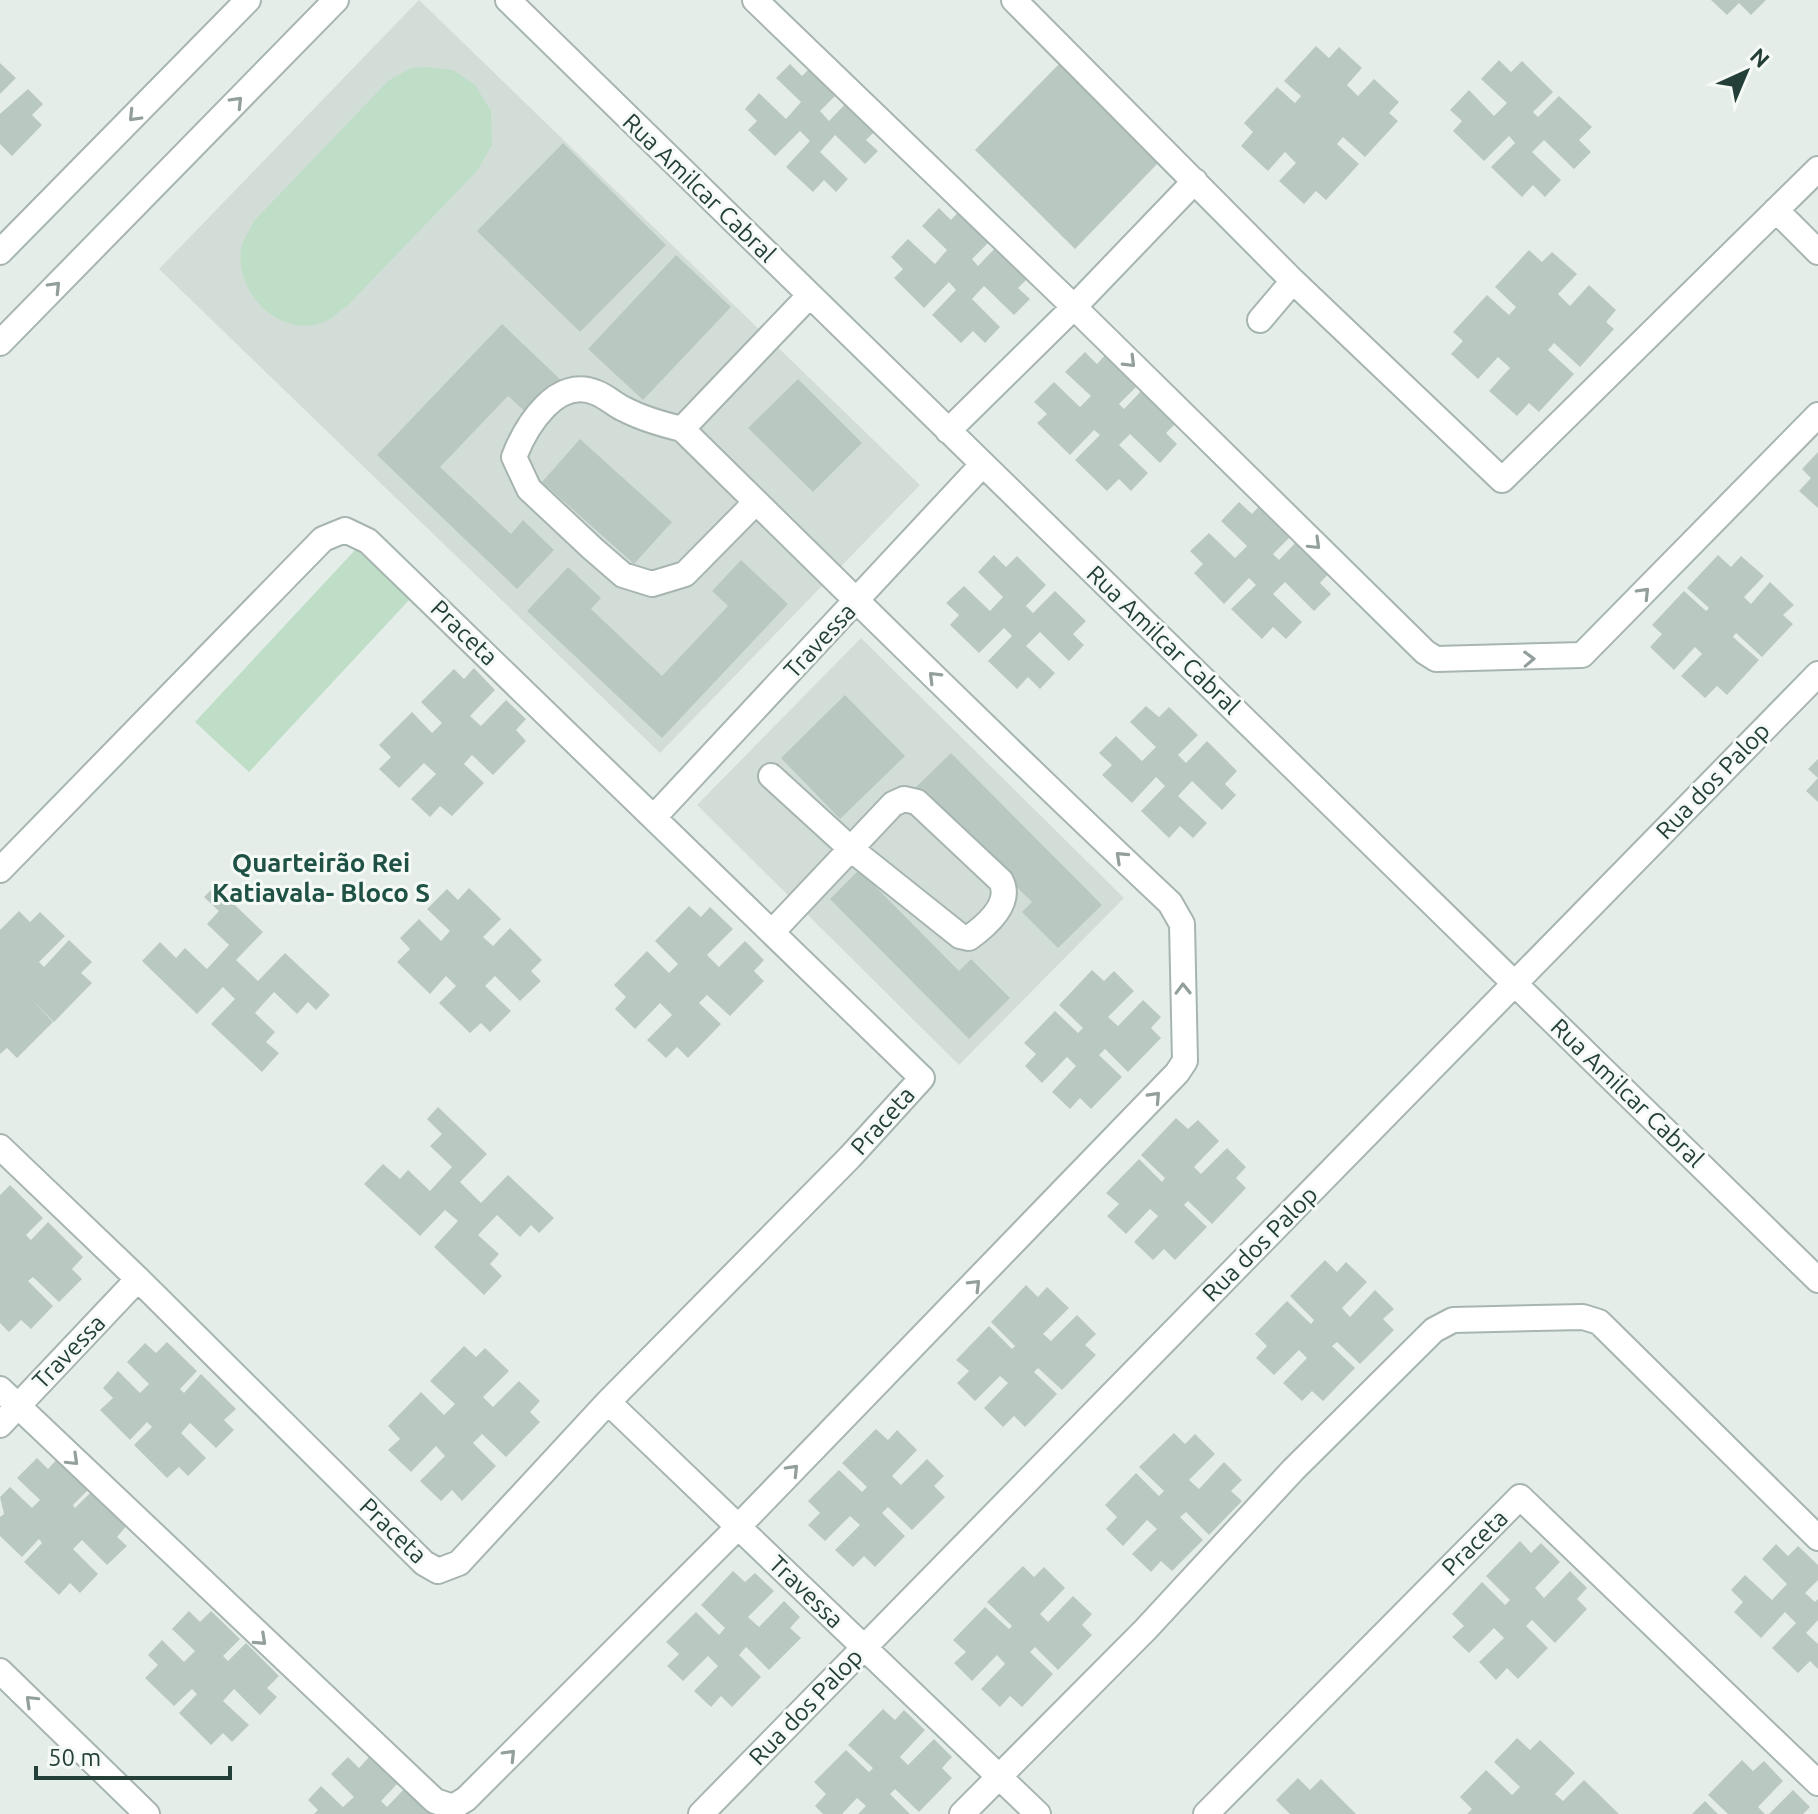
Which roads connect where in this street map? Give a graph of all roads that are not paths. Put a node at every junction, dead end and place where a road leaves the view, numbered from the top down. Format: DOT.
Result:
graph roads {
  1 [pos="248,0"];
  2 [pos="336,0"];
  3 [pos="508,0"];
  4 [pos="755,0"];
  5 [pos="1014,0"];
  6 [pos="1818,169"];
  7 [pos="1195,181"];
  8 [pos="1776,210"];
  9 [pos="0,252"];
  10 [pos="1818,252"];
  11 [pos="1293,281"];
  12 [pos="809,296"];
  13 [pos="1074,307"];
  14 [pos="1260,320"];
  15 [pos="0,343"];
  16 [pos="1818,415"];
  17 [pos="682,429"];
  18 [pos="948,431"];
  19 [pos="983,464"];
  20 [pos="756,502"];
  21 [pos="857,601"];
  22 [pos="1818,674"];
  23 [pos="771,776"];
  24 [pos="655,816"];
  25 [pos="851,849"];
  26 [pos="0,870"];
  27 [pos="773,931"];
  28 [pos="1516,984"];
  29 [pos="0,1147"];
  30 [pos="138,1279"];
  31 [pos="1818,1280"];
  32 [pos="9,1398"];
  33 [pos="608,1402"];
  34 [pos="0,1425"];
  35 [pos="739,1526"];
  36 [pos="1818,1538"];
  37 [pos="863,1648"];
  38 [pos="0,1671"];
  39 [pos="1813,1768"];
  40 [pos="999,1776"];
  41 [pos="147,1814"];
  42 [pos="701,1814"];
  43 [pos="962,1814"];
  44 [pos="1038,1814"];
  45 [pos="1206,1814"];
  1 -- 9 [label="street, one-way"];
  15 -- 2 [label="street, one-way"];
  3 -- 12 [label="street, Rua Amilcar Cabral"];
  4 -- 13 [label="street"];
  5 -- 7 [label="street"];
  6 -- 8 [label="street"];
  7 -- 11 [label="street"];
  7 -- 13 [label="street"];
  8 -- 10 [label="street"];
  8 -- 11 [label="street"];
  11 -- 14 [label="street"];
  12 -- 17 [label="street"];
  12 -- 18 [label="street, Rua Amilcar Cabral"];
  13 -- 16 [label="street, one-way"];
  13 -- 18 [label="street"];
  17 -- 20 [label="street"];
  17 -- 20 [label="street"];
  18 -- 19 [label="street, Rua Amilcar Cabral"];
  19 -- 21 [label="street, Travessa"];
  19 -- 28 [label="street, Rua Amilcar Cabral"];
  20 -- 21 [label="street"];
  21 -- 24 [label="street, Travessa"];
  35 -- 21 [label="street, one-way"];
  22 -- 28 [label="street, Rua dos Palop"];
  23 -- 25 [label="street"];
  24 -- 26 [label="street, Praceta"];
  24 -- 27 [label="street, Praceta"];
  25 -- 25 [label="street"];
  25 -- 27 [label="street"];
  27 -- 33 [label="street, Praceta"];
  28 -- 31 [label="street, Rua Amilcar Cabral"];
  28 -- 37 [label="street, Rua dos Palop"];
  29 -- 30 [label="street, Praceta"];
  30 -- 32 [label="street, Travessa"];
  30 -- 33 [label="street, Praceta"];
  32 -- 34 [label="street, Travessa"];
  32 -- 35 [label="street, one-way"];
  33 -- 35 [label="street, Travessa"];
  35 -- 37 [label="street, Travessa"];
  36 -- 40 [label="street"];
  37 -- 40 [label="street, Travessa"];
  37 -- 42 [label="street, Rua dos Palop"];
  41 -- 38 [label="street, one-way"];
  39 -- 45 [label="street, Praceta"];
  40 -- 43 [label="street"];
  40 -- 44 [label="street, Travessa"];
}
